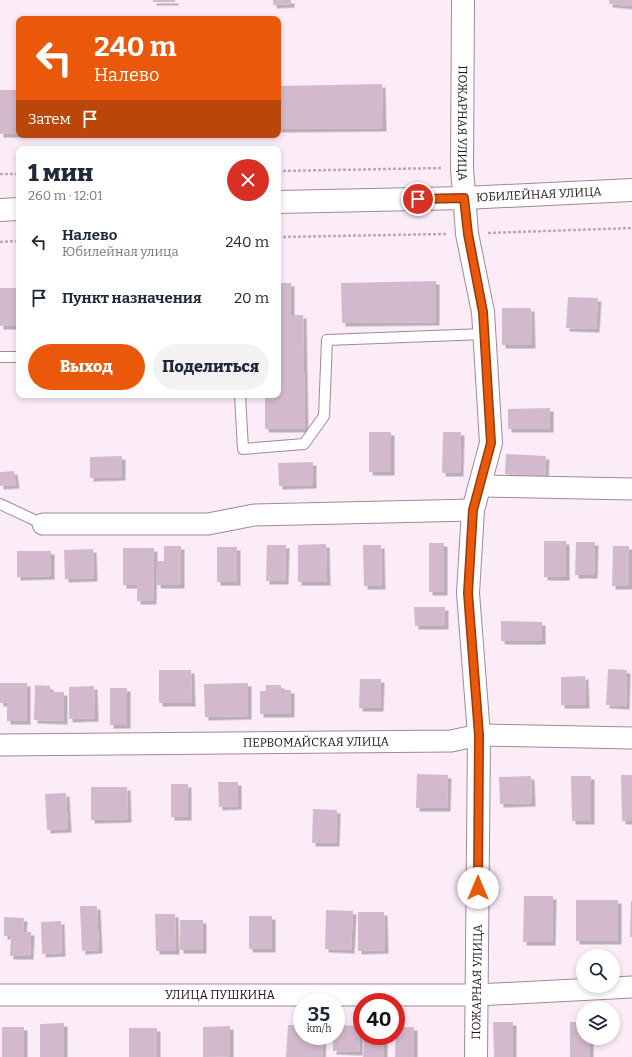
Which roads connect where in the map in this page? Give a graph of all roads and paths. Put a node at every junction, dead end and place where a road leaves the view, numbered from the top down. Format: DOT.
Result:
graph roads {
  1 [pos="463,0"];
  2 [pos="462,168"];
  3 [pos="281,170"];
  4 [pos="0,174"];
  5 [pos="16,174"];
  6 [pos="632,190"];
  7 [pos="464,198"];
  8 [pos="281,202"];
  9 [pos="16,209"];
  10 [pos="0,210"];
  11 [pos="16,241"];
  12 [pos="0,242"];
  13 [pos="484,334"];
  14 [pos="0,357"];
  15 [pos="16,357"];
  16 [pos="240,398"];
  17 [pos="480,486"];
  18 [pos="632,489"];
  19 [pos="0,504"];
  20 [pos="473,510"];
  21 [pos="43,524"];
  22 [pos="479,735"];
  23 [pos="632,738"];
  24 [pos="0,745"];
  25 [pos="632,987"];
  26 [pos="0,995"];
  27 [pos="477,996"];
  28 [pos="476,1057"];
  1 -- 2 [label="street, ПОЖАРНАЯ УЛИЦА"];
  2 -- 3 [label="path"];
  2 -- 7 [label="street, ПОЖАРНАЯ УЛИЦА"];
  4 -- 5 [label="path"];
  6 -- 7 [label="street, ЮБИЛЕЙНАЯ УЛИЦА"];
  7 -- 8 [label="street, ЮБИЛЕЙНАЯ УЛИЦА"];
  7 -- 13 [label="street, ПОЖАРНАЯ УЛИЦА"];
  9 -- 10 [label="street"];
  11 -- 12 [label="path"];
  13 -- 16 [label="lane"];
  13 -- 17 [label="street, ПОЖАРНАЯ УЛИЦА"];
  14 -- 15 [label="lane"];
  17 -- 18 [label="street"];
  17 -- 20 [label="street, ПОЖАРНАЯ УЛИЦА"];
  19 -- 21 [label="lane"];
  20 -- 21 [label="street"];
  20 -- 22 [label="street, ПОЖАРНАЯ УЛИЦА"];
  22 -- 23 [label="street, ПЕРВОМАЙСКАЯ УЛИЦА"];
  22 -- 24 [label="street, ПЕРВОМАЙСКАЯ УЛИЦА"];
  22 -- 27 [label="street, ПОЖАРНАЯ УЛИЦА"];
  25 -- 27 [label="street, УЛИЦА ПУШКИНА"];
  26 -- 27 [label="street, УЛИЦА ПУШКИНА"];
  27 -- 28 [label="street, ПОЖАРНАЯ УЛИЦА"];
}
